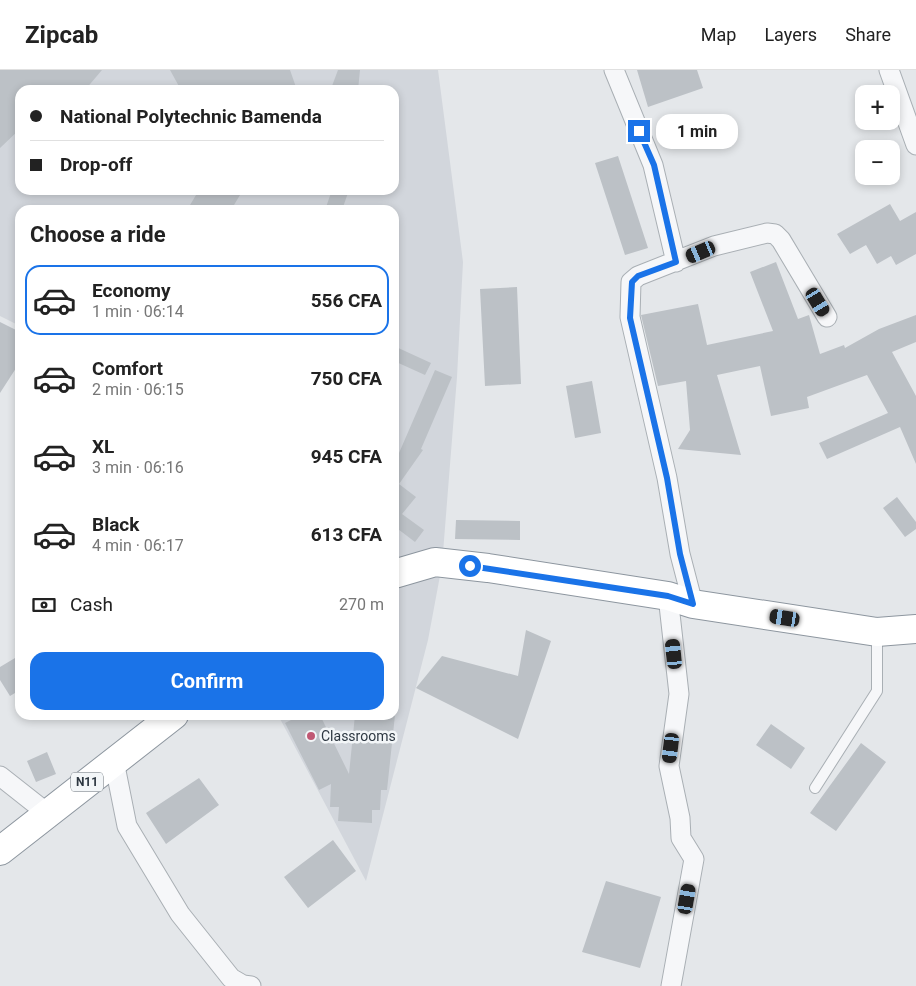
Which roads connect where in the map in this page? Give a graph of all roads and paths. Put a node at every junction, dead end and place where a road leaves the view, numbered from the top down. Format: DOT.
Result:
graph roads {
  1 [pos="614,70"];
  2 [pos="889,70"];
  3 [pos="916,145"];
  4 [pos="676,262"];
  5 [pos="827,318"];
  6 [pos="399,573"];
  7 [pos="681,600"];
  8 [pos="916,628"];
  9 [pos="877,632"];
  10 [pos="167,720"];
  11 [pos="114,761"];
  12 [pos="0,776"];
  13 [pos="815,788"];
  14 [pos="47,813"];
  15 [pos="0,851"];
  16 [pos="251,986"];
  17 [pos="671,986"];
  1 -- 4 [label="street"];
  2 -- 3 [label="street"];
  4 -- 5 [label="street"];
  4 -- 7 [label="street"];
  6 -- 7 [label="highway"];
  7 -- 9 [label="highway"];
  7 -- 17 [label="street"];
  8 -- 9 [label="highway"];
  9 -- 13 [label="lane"];
  10 -- 11 [label="highway, N11"];
  11 -- 14 [label="highway, N11"];
  11 -- 16 [label="street"];
  12 -- 14 [label="street"];
  14 -- 15 [label="highway, N11"];
}
